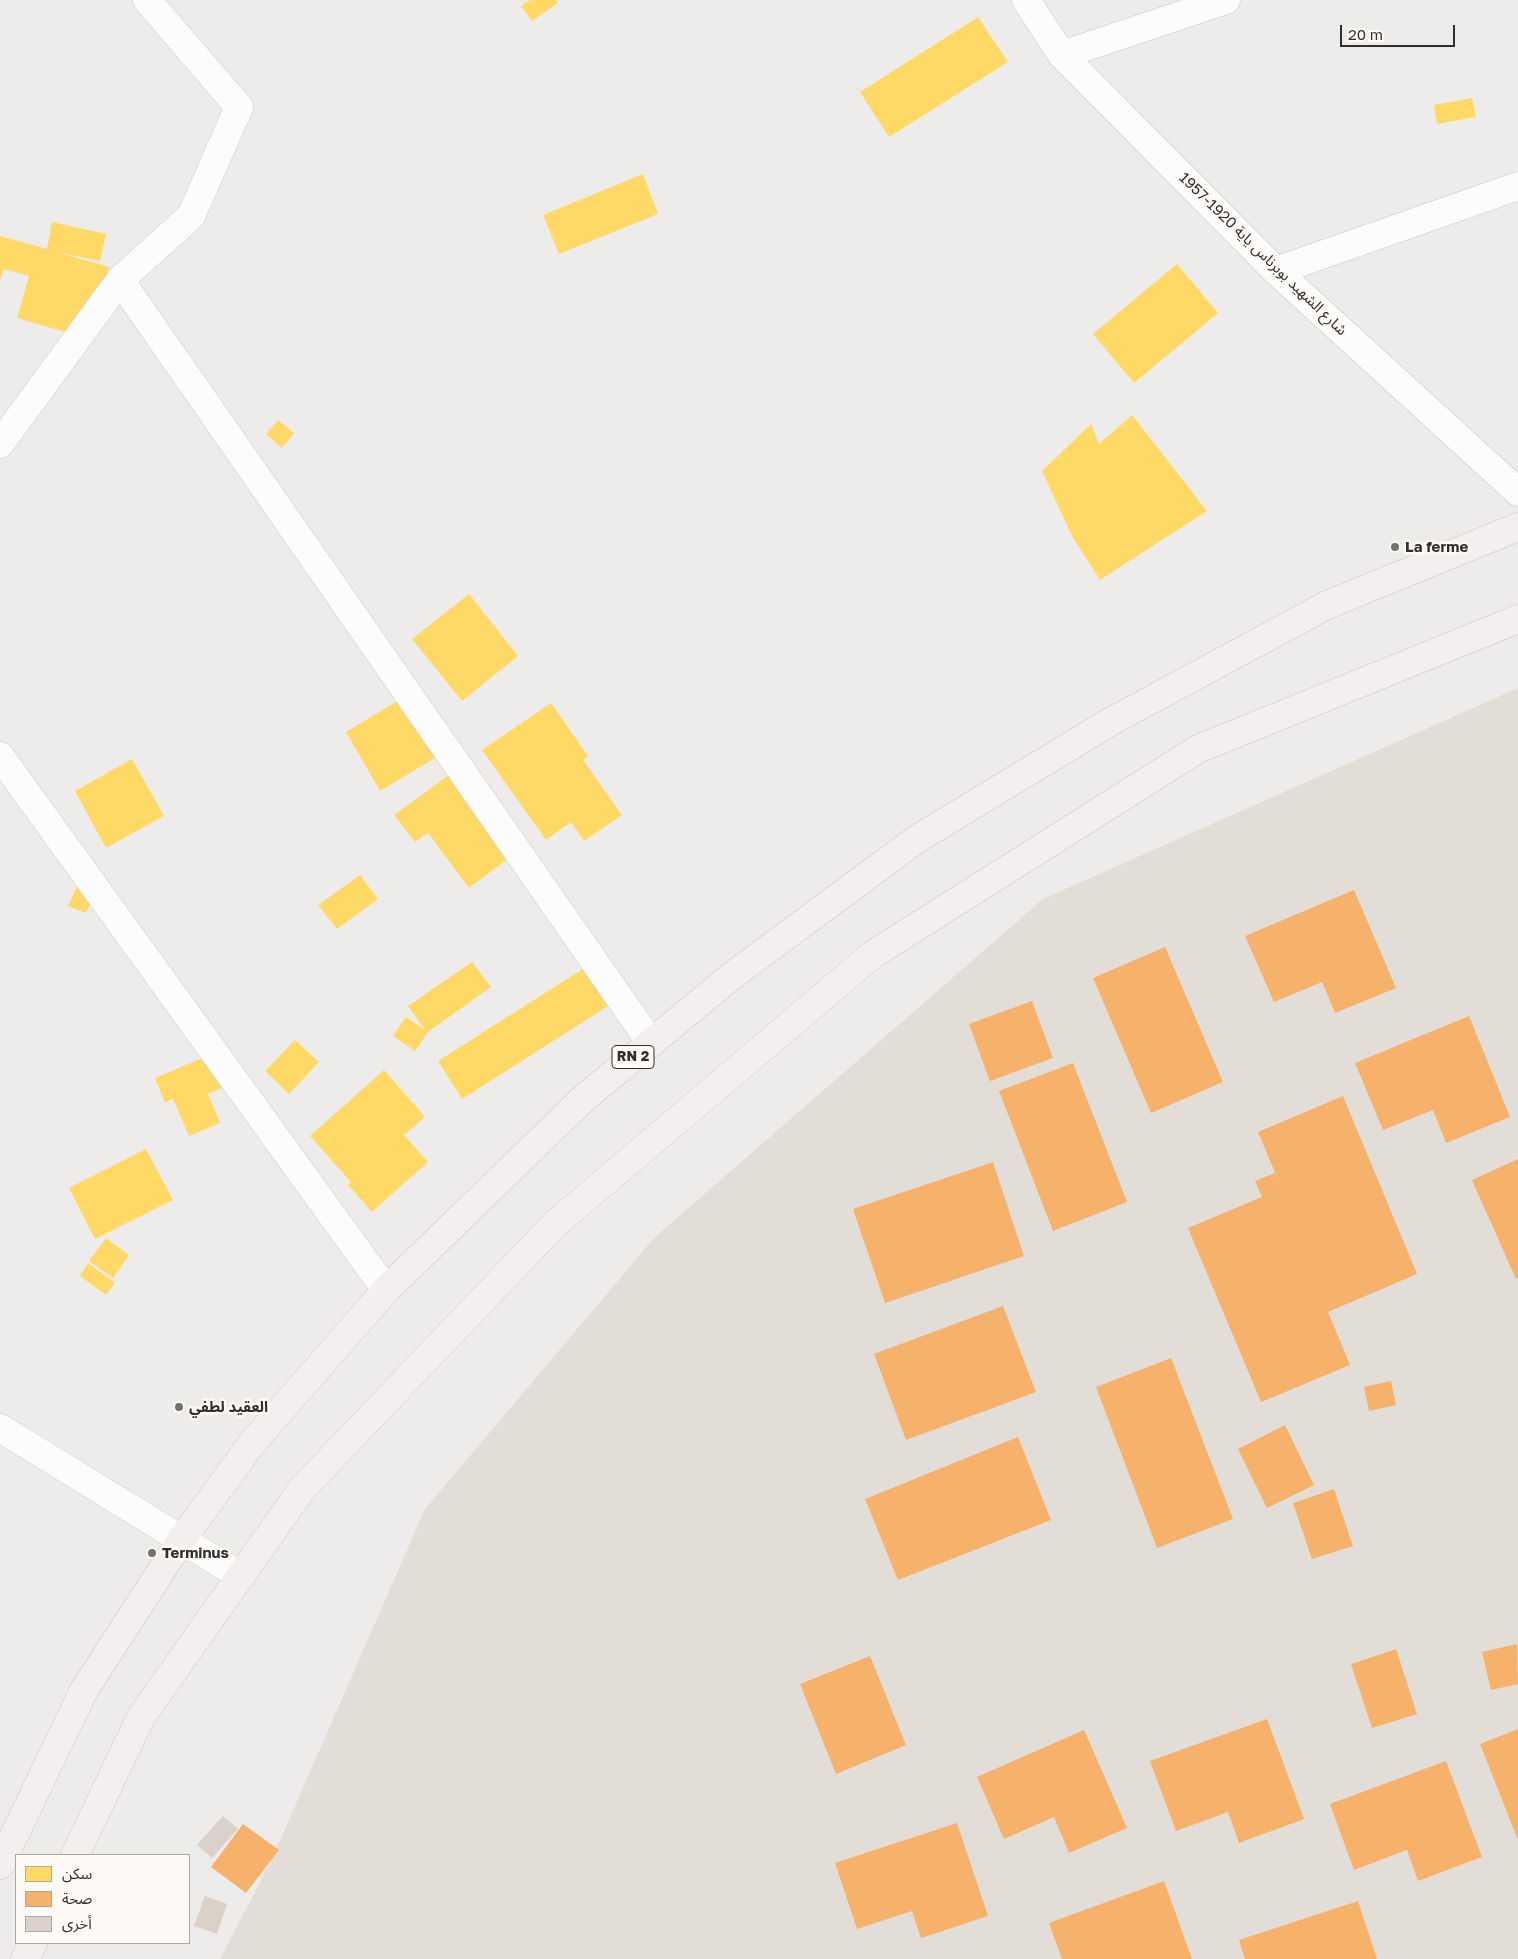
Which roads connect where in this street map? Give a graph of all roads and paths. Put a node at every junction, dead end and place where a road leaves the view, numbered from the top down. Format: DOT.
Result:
graph roads {
  1 [pos="148,0"];
  2 [pos="1026,0"];
  3 [pos="1226,0"];
  4 [pos="1062,55"];
  5 [pos="1518,186"];
  6 [pos="1276,271"];
  7 [pos="120,280"];
  8 [pos="0,444"];
  9 [pos="1518,492"];
  10 [pos="1518,528"];
  11 [pos="1518,619"];
  12 [pos="0,756"];
  13 [pos="651,1043"];
  14 [pos="386,1290"];
  15 [pos="0,1428"];
  16 [pos="182,1540"];
  17 [pos="241,1576"];
  18 [pos="75,1854"];
  19 [pos="0,1865"];
  20 [pos="32,1944"];
  21 [pos="25,1959"];
  1 -- 7 [label="street"];
  2 -- 4 [label="street, شارع الشهيد بوبرناس ياية 1920-1957"];
  3 -- 4 [label="street"];
  4 -- 6 [label="street, شارع الشهيد بوبرناس ياية 1920-1957"];
  5 -- 6 [label="street"];
  6 -- 9 [label="street, شارع الشهيد بوبرناس ياية 1920-1957"];
  7 -- 8 [label="street"];
  7 -- 13 [label="street"];
  10 -- 13 [label="highway, RN 2"];
  11 -- 17 [label="highway"];
  12 -- 14 [label="street"];
  13 -- 14 [label="highway, RN 2"];
  14 -- 16 [label="highway, RN 2"];
  15 -- 16 [label="street"];
  16 -- 17 [label="street"];
  16 -- 19 [label="highway, RN 2"];
  17 -- 18 [label="highway"];
  20 -- 21 [label="highway"];
}
